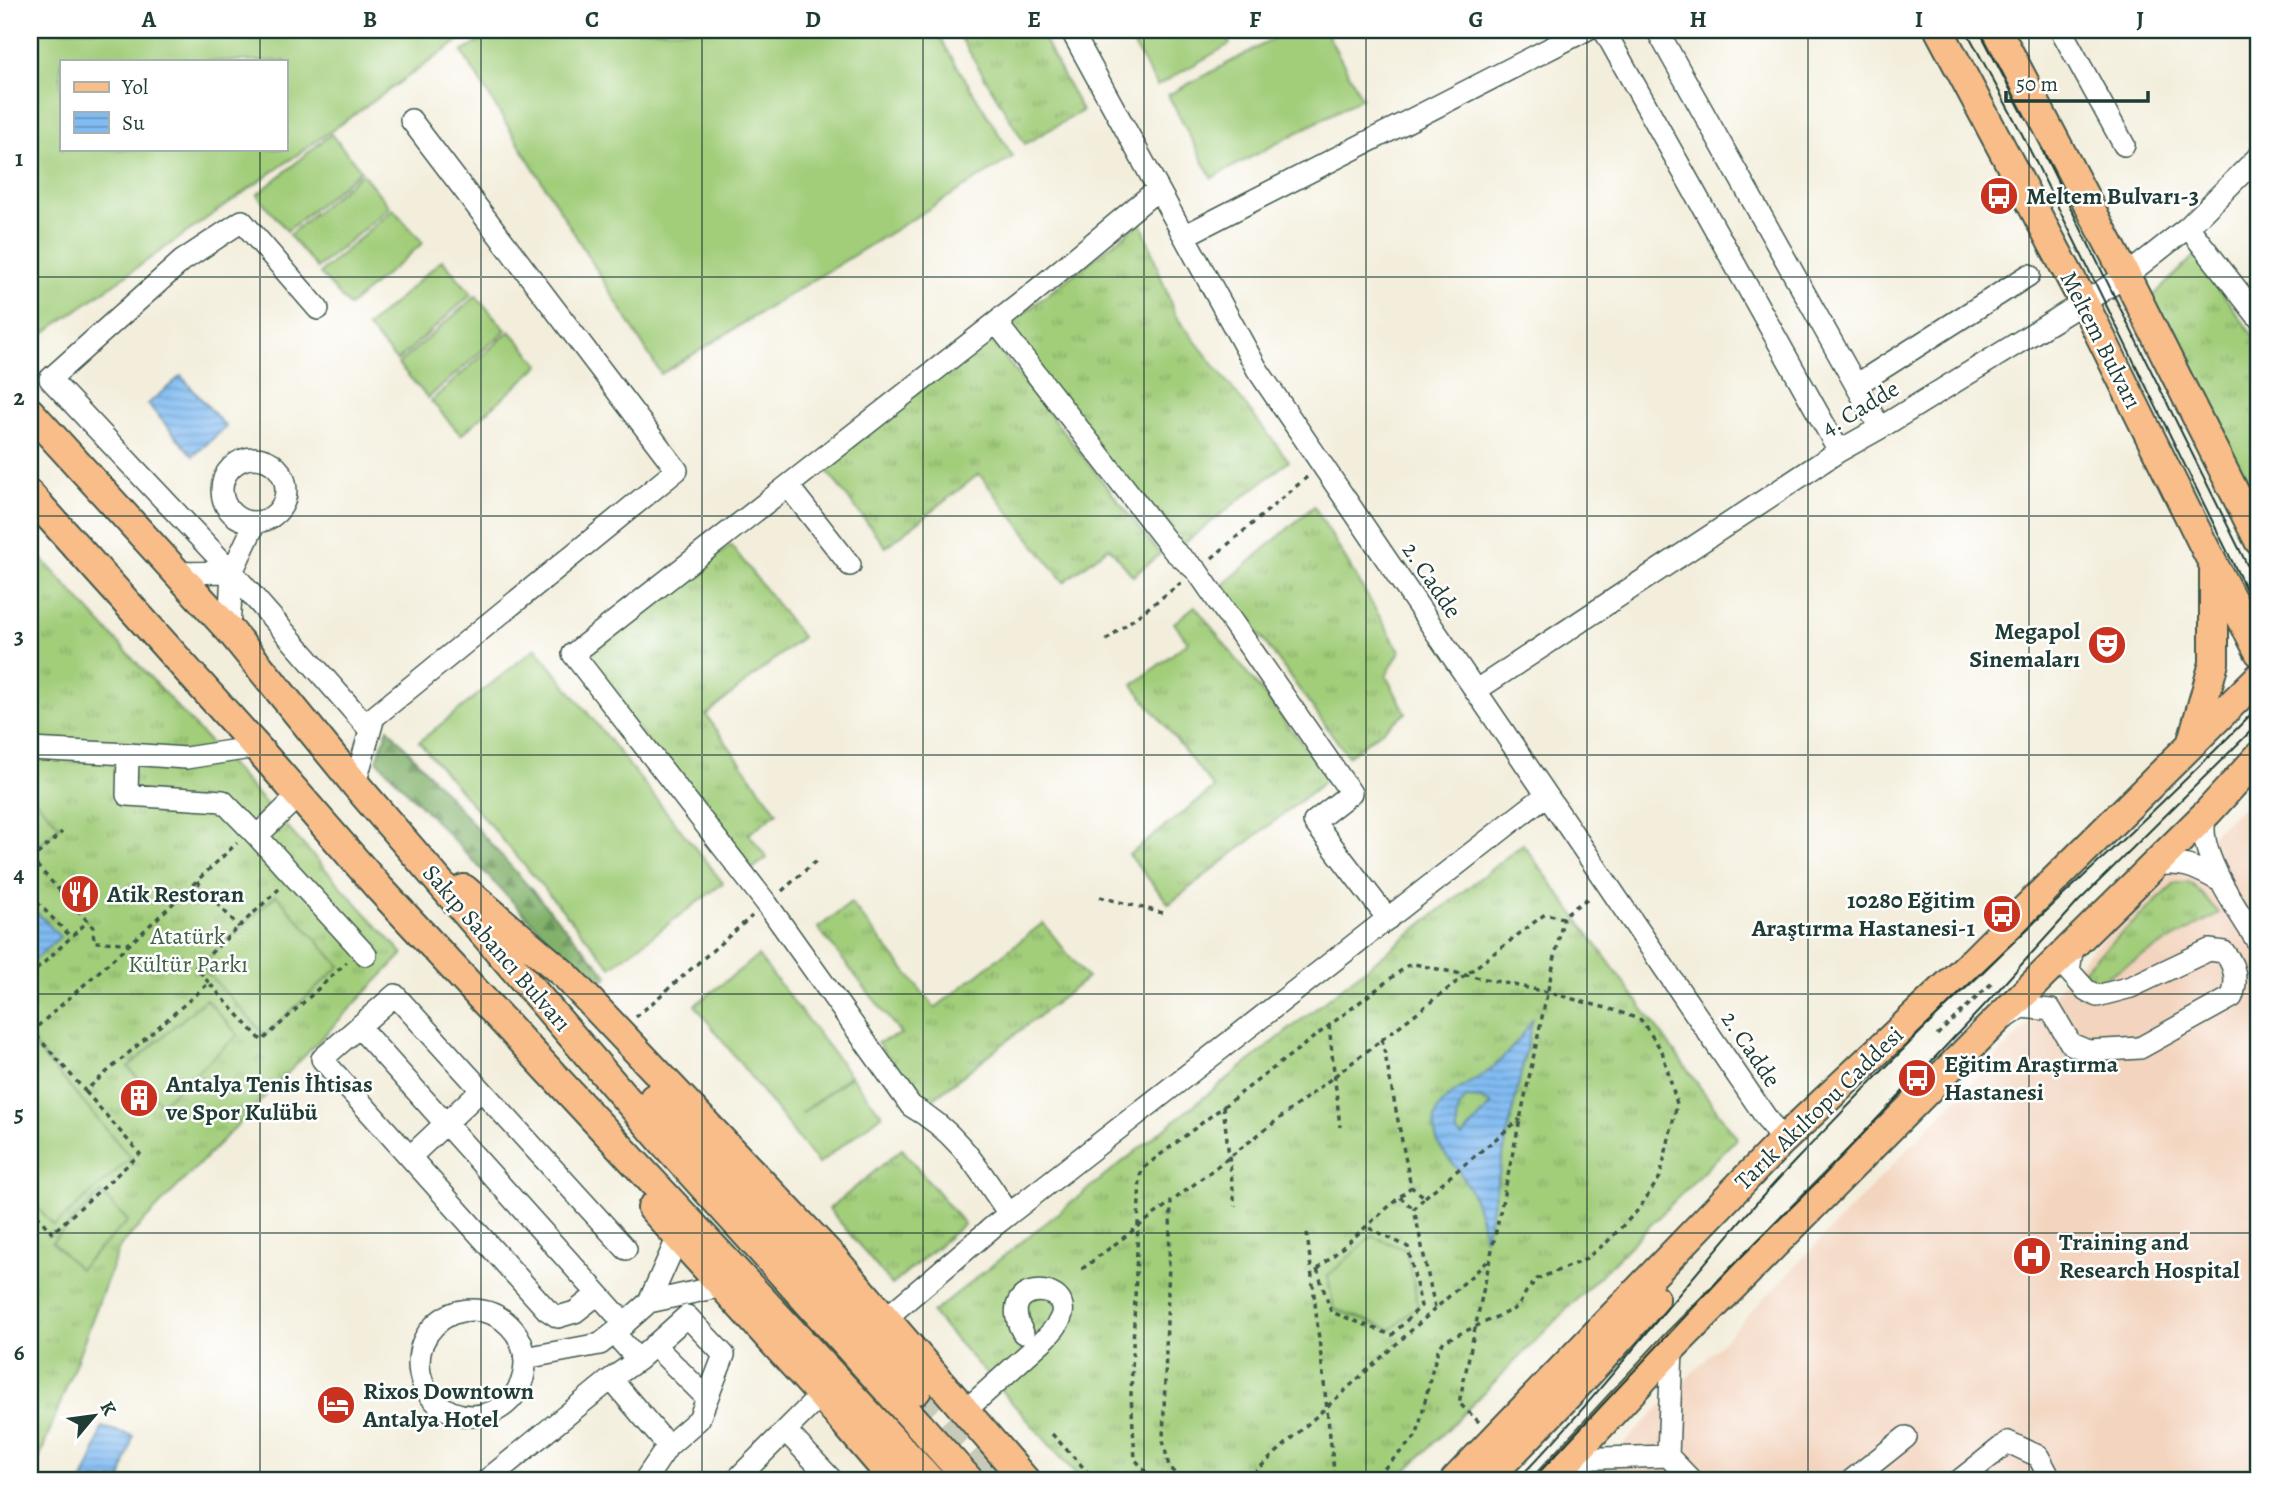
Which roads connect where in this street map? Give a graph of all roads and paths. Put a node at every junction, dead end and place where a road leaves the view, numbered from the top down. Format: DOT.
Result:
graph roads {
  1 [pos="1071,30"];
  2 [pos="1587,30"];
  3 [pos="1604,30"];
  4 [pos="1657,30"];
  5 [pos="1939,30"];
  6 [pos="1997,30"];
  7 [pos="2061,30"];
  8 [pos="411,120"];
  9 [pos="2123,145"];
  10 [pos="2259,156"];
  11 [pos="1158,189"];
  12 [pos="2188,227"];
  13 [pos="1184,236"];
  14 [pos="2029,275"];
  15 [pos="2126,276"];
  16 [pos="2084,303"];
  17 [pos="318,309"];
  18 [pos="1002,317"];
  19 [pos="2259,318"];
  20 [pos="1856,385"];
  21 [pos="30,412"];
  22 [pos="1880,428"];
  23 [pos="1839,451"];
  24 [pos="1322,464"];
  25 [pos="788,486"];
  26 [pos="30,495"];
  27 [pos="255,523"];
  28 [pos="2259,540"];
  29 [pos="850,565"];
  30 [pos="2214,565"];
  31 [pos="1197,571"];
  32 [pos="232,572"];
  33 [pos="176,573"];
  34 [pos="229,631"];
  35 [pos="1106,640"];
  36 [pos="2259,652"];
  37 [pos="2259,677"];
  38 [pos="1475,691"];
  39 [pos="370,730"];
  40 [pos="2191,744"];
  41 [pos="257,747"];
  42 [pos="30,748"];
  43 [pos="128,754"];
  44 [pos="2259,756"];
  45 [pos="2259,776"];
  46 [pos="355,784"];
  47 [pos="2232,785"];
  48 [pos="298,796"];
  49 [pos="1546,796"];
  50 [pos="377,810"];
  51 [pos="2208,812"];
  52 [pos="62,832"];
  53 [pos="254,833"];
  54 [pos="818,859"];
  55 [pos="30,860"];
  56 [pos="2152,866"];
  57 [pos="443,872"];
  58 [pos="293,876"];
  59 [pos="197,881"];
  60 [pos="2220,881"];
  61 [pos="1607,884"];
  62 [pos="380,889"];
  63 [pos="30,895"];
  64 [pos="1100,897"];
  65 [pos="767,904"];
  66 [pos="1163,913"];
  67 [pos="1388,919"];
  68 [pos="1563,919"];
  69 [pos="88,921"];
  70 [pos="239,927"];
  71 [pos="71,937"];
  72 [pos="131,943"];
  73 [pos="2259,944"];
  74 [pos="2073,945"];
  75 [pos="366,956"];
  76 [pos="1973,961"];
  77 [pos="343,967"];
  78 [pos="30,971"];
  79 [pos="1467,974"];
  80 [pos="1994,981"];
  81 [pos="209,982"];
  82 [pos="1548,992"];
  83 [pos="2014,1003"];
  84 [pos="1329,1025"];
  85 [pos="359,1027"];
  86 [pos="1987,1030"];
  87 [pos="31,1031"];
  88 [pos="619,1032"];
  89 [pos="1937,1035"];
  90 [pos="1382,1039"];
  91 [pos="1335,1076"];
  92 [pos="481,1090"];
  93 [pos="85,1091"];
  94 [pos="1223,1106"];
  95 [pos="1520,1119"];
  96 [pos="445,1123"];
  97 [pos="1340,1127"];
  98 [pos="1782,1141"];
  99 [pos="410,1157"];
  100 [pos="1229,1157"];
  101 [pos="1411,1187"];
  102 [pos="1732,1191"];
  103 [pos="1399,1197"];
  104 [pos="1425,1197"];
  105 [pos="1171,1202"];
  106 [pos="1234,1206"];
  107 [pos="30,1207"];
  108 [pos="1415,1209"];
  109 [pos="1009,1214"];
  110 [pos="1138,1226"];
  111 [pos="1367,1227"];
  112 [pos="1307,1233"];
  113 [pos="678,1237"];
  114 [pos="626,1249"];
  115 [pos="1490,1260"];
  116 [pos="1082,1269"];
  117 [pos="1317,1269"];
  118 [pos="1312,1273"];
  119 [pos="722,1286"];
  120 [pos="598,1294"];
  121 [pos="649,1301"];
  122 [pos="1435,1309"];
  123 [pos="886,1318"];
  124 [pos="1476,1326"];
  125 [pos="620,1328"];
  126 [pos="1023,1333"];
  127 [pos="654,1345"];
  128 [pos="1672,1348"];
  129 [pos="525,1358"];
  130 [pos="638,1360"];
  131 [pos="611,1378"];
  132 [pos="917,1390"];
  133 [pos="821,1395"];
  134 [pos="707,1398"];
  135 [pos="1327,1407"];
  136 [pos="966,1410"];
  137 [pos="786,1431"];
  138 [pos="1052,1434"];
  139 [pos="1906,1437"];
  140 [pos="1496,1438"];
  141 [pos="668,1446"];
  142 [pos="1668,1456"];
  143 [pos="1571,1459"];
  144 [pos="486,1480"];
  145 [pos="645,1480"];
  146 [pos="737,1480"];
  147 [pos="832,1480"];
  148 [pos="894,1480"];
  149 [pos="929,1480"];
  150 [pos="969,1480"];
  151 [pos="1025,1480"];
  152 [pos="1095,1480"];
  153 [pos="1152,1480"];
  154 [pos="1181,1480"];
  155 [pos="1246,1480"];
  156 [pos="1335,1480"];
  157 [pos="1373,1480"];
  158 [pos="1455,1480"];
  159 [pos="1486,1480"];
  160 [pos="1550,1480"];
  161 [pos="1691,1480"];
  162 [pos="1852,1480"];
  163 [pos="1960,1480"];
  164 [pos="2051,1480"];
  1 -- 11 [label="street, 2. Cadde"];
  2 -- 13 [label="street"];
  3 -- 23 [label="street"];
  4 -- 20 [label="street"];
  5 -- 16 [label="main road, Meltem Bulvarı"];
  6 -- 15 [label="main road"];
  7 -- 9 [label="street"];
  8 -- 39 [label="street"];
  10 -- 12 [label="street, 4. Cadde"];
  11 -- 13 [label="street, 2. Cadde"];
  11 -- 18 [label="street"];
  12 -- 15 [label="street, 4. Cadde"];
  12 -- 19 [label="street"];
  13 -- 24 [label="street, 2. Cadde"];
  14 -- 20 [label="street"];
  15 -- 16 [label="street, 4. Cadde"];
  15 -- 28 [label="main road"];
  16 -- 22 [label="street, 4. Cadde"];
  16 -- 30 [label="main road, Meltem Bulvarı"];
  17 -- 32 [label="street"];
  18 -- 25 [label="street"];
  18 -- 31 [label="street"];
  20 -- 22 [label="street"];
  21 -- 33 [label="main road, Sakıp Sabancı Bulvarı"];
  22 -- 23 [label="street, 4. Cadde"];
  23 -- 38 [label="street, 4. Cadde"];
  24 -- 31 [label="path"];
  24 -- 38 [label="street, 2. Cadde"];
  25 -- 29 [label="street"];
  25 -- 65 [label="street"];
  26 -- 41 [label="main road, Sakıp Sabancı Bulvarı"];
  27 -- 32 [label="street"];
  30 -- 36 [label="main road, Meltem Bulvarı"];
  30 -- 40 [label="main road"];
  31 -- 35 [label="path"];
  31 -- 67 [label="street"];
  32 -- 33 [label="street"];
  32 -- 34 [label="street"];
  32 -- 39 [label="street"];
  33 -- 34 [label="main road, Sakıp Sabancı Bulvarı"];
  34 -- 46 [label="main road, Sakıp Sabancı Bulvarı"];
  37 -- 40 [label="main road, Tarık Akıltopu Caddesi"];
  38 -- 49 [label="street, 2. Cadde"];
  39 -- 46 [label="street"];
  40 -- 76 [label="main road, Tarık Akıltopu Caddesi"];
  41 -- 43 [label="street"];
  41 -- 48 [label="main road, Sakıp Sabancı Bulvarı"];
  42 -- 43 [label="street"];
  43 -- 53 [label="street"];
  44 -- 47 [label="main road"];
  45 -- 47 [label="main road"];
  46 -- 50 [label="main road, Sakıp Sabancı Bulvarı"];
  47 -- 51 [label="main road"];
  48 -- 53 [label="street"];
  48 -- 62 [label="main road, Sakıp Sabancı Bulvarı"];
  49 -- 61 [label="street, 2. Cadde"];
  49 -- 67 [label="street"];
  50 -- 57 [label="main road"];
  50 -- 150 [label="main road, Sakıp Sabancı Bulvarı"];
  51 -- 56 [label="main road"];
  51 -- 60 [label="street"];
  52 -- 55 [label="path"];
  53 -- 58 [label="street"];
  53 -- 59 [label="path"];
  54 -- 65 [label="path"];
  55 -- 69 [label="path"];
  56 -- 60 [label="street"];
  56 -- 74 [label="main road"];
  57 -- 88 [label="main road"];
  57 -- 132 [label="main road"];
  58 -- 70 [label="path"];
  58 -- 75 [label="street"];
  59 -- 70 [label="path"];
  59 -- 72 [label="path"];
  60 -- 73 [label="street"];
  61 -- 68 [label="path"];
  61 -- 98 [label="street, 2. Cadde"];
  62 -- 113 [label="main road"];
  62 -- 149 [label="main road, Sakıp Sabancı Bulvarı"];
  63 -- 71 [label="path"];
  64 -- 66 [label="path"];
  65 -- 88 [label="path"];
  65 -- 109 [label="street"];
  67 -- 109 [label="street"];
  68 -- 79 [label="path"];
  68 -- 82 [label="path"];
  69 -- 71 [label="path"];
  69 -- 72 [label="path"];
  70 -- 81 [label="path"];
  71 -- 78 [label="path"];
  72 -- 87 [label="path"];
  74 -- 83 [label="main road"];
  74 -- 86 [label="street"];
  76 -- 80 [label="path"];
  76 -- 98 [label="main road, Tarık Akıltopu Caddesi"];
  77 -- 81 [label="path"];
  79 -- 82 [label="path"];
  79 -- 84 [label="path"];
  79 -- 90 [label="path"];
  80 -- 83 [label="path"];
  80 -- 89 [label="path"];
  81 -- 93 [label="path"];
  82 -- 95 [label="path"];
  82 -- 124 [label="path"];
  83 -- 86 [label="main road"];
  84 -- 91 [label="path"];
  84 -- 94 [label="path"];
  85 -- 92 [label="street"];
  85 -- 96 [label="street"];
  85 -- 99 [label="street"];
  86 -- 128 [label="main road"];
  87 -- 93 [label="path"];
  88 -- 123 [label="main road"];
  90 -- 91 [label="path"];
  90 -- 101 [label="path"];
  91 -- 97 [label="path"];
  91 -- 100 [label="path"];
  92 -- 96 [label="street"];
  92 -- 114 [label="street"];
  93 -- 107 [label="path"];
  94 -- 100 [label="path"];
  94 -- 110 [label="path"];
  95 -- 104 [label="path"];
  95 -- 115 [label="path"];
  96 -- 99 [label="street"];
  96 -- 120 [label="street"];
  98 -- 102 [label="main road, Tarık Akıltopu Caddesi"];
  99 -- 120 [label="street"];
  100 -- 105 [label="path"];
  100 -- 106 [label="path"];
  101 -- 103 [label="path"];
  101 -- 104 [label="path"];
  102 -- 140 [label="main road, Tarık Akıltopu Caddesi"];
  102 -- 159 [label="main road"];
  103 -- 108 [label="path"];
  103 -- 111 [label="path"];
  104 -- 108 [label="path"];
  105 -- 110 [label="path"];
  105 -- 154 [label="path"];
  108 -- 122 [label="path"];
  109 -- 123 [label="street"];
  110 -- 116 [label="path"];
  110 -- 153 [label="path"];
  111 -- 117 [label="path"];
  111 -- 117 [label="path"];
  112 -- 118 [label="path"];
  113 -- 119 [label="main road"];
  113 -- 121 [label="street"];
  115 -- 122 [label="path"];
  115 -- 124 [label="path"];
  117 -- 118 [label="path"];
  118 -- 135 [label="path"];
  119 -- 121 [label="street"];
  119 -- 133 [label="main road"];
  120 -- 125 [label="street"];
  121 -- 125 [label="street"];
  122 -- 135 [label="path"];
  123 -- 136 [label="main road"];
  124 -- 140 [label="path"];
  124 -- 157 [label="path"];
  125 -- 129 [label="street"];
  125 -- 130 [label="street"];
  126 -- 136 [label="street"];
  127 -- 130 [label="street"];
  127 -- 134 [label="street"];
  127 -- 134 [label="street"];
  128 -- 142 [label="street"];
  128 -- 143 [label="main road"];
  129 -- 129 [label="street"];
  130 -- 131 [label="street"];
  131 -- 141 [label="street"];
  131 -- 144 [label="street"];
  133 -- 137 [label="street"];
  133 -- 148 [label="main road"];
  134 -- 141 [label="street"];
  135 -- 155 [label="path"];
  135 -- 156 [label="path"];
  136 -- 151 [label="main road"];
  137 -- 146 [label="street"];
  137 -- 147 [label="street"];
  138 -- 152 [label="path"];
  139 -- 162 [label="street"];
  140 -- 158 [label="main road, Tarık Akıltopu Caddesi"];
  141 -- 145 [label="street"];
  142 -- 143 [label="street"];
  142 -- 161 [label="street"];
  143 -- 160 [label="main road"];
  163 -- 164 [label="street"];
}
